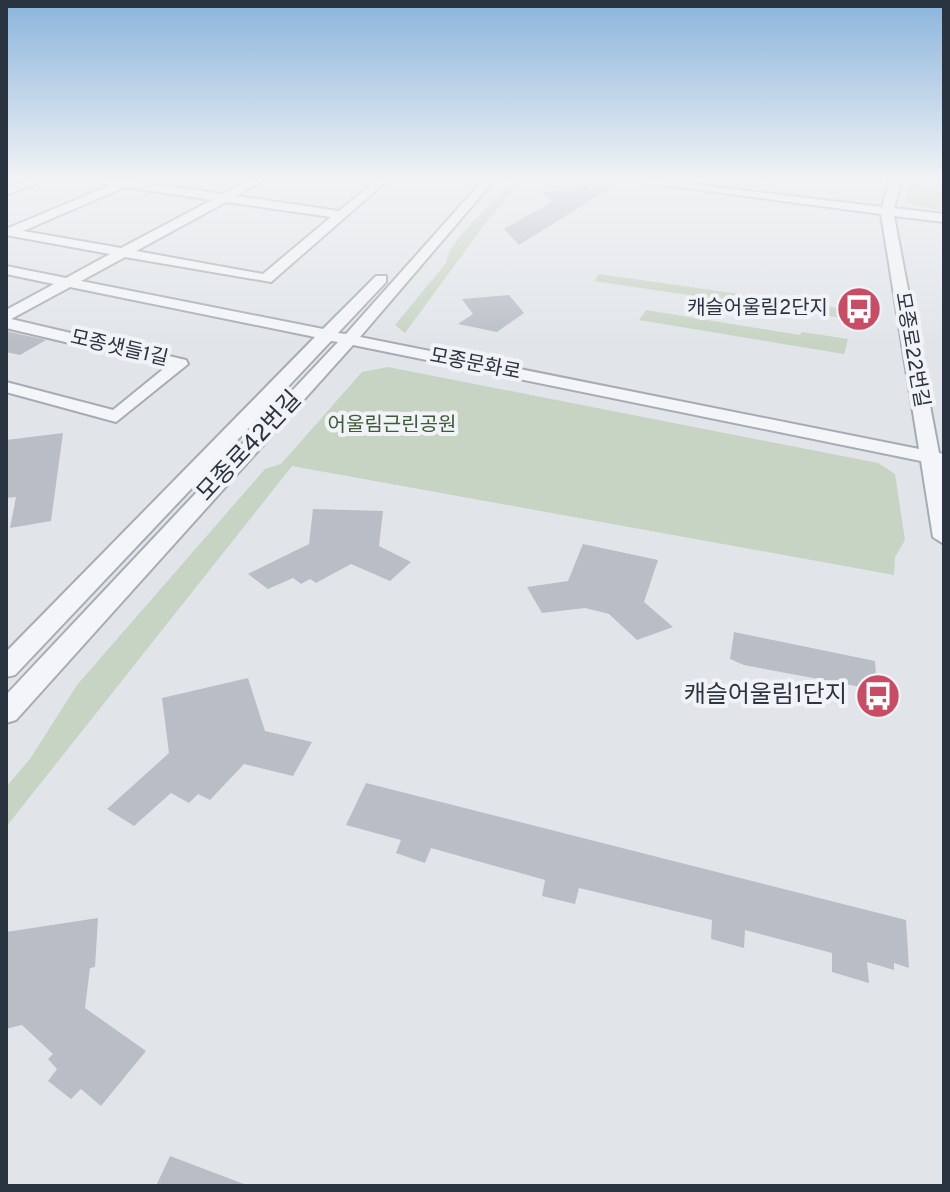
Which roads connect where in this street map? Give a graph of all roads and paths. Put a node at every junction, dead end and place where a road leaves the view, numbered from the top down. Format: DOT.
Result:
graph roads {
  1 [pos="18,234"];
  2 [pos="159,234"];
  3 [pos="319,234"];
  4 [pos="424,234"];
  5 [pos="442,234"];
  6 [pos="892,234"];
  7 [pos="124,253"];
  8 [pos="6,270"];
  9 [pos="69,283"];
  10 [pos="6,316"];
  11 [pos="6,323"];
  12 [pos="328,335"];
  13 [pos="349,340"];
  14 [pos="6,387"];
  15 [pos="937,458"];
  16 [pos="944,537"];
  17 [pos="6,668"];
  18 [pos="6,713"];
  1 -- 7 [label="street"];
  2 -- 7 [label="street"];
  3 -- 7 [label="street"];
  4 -- 12 [label="street, 모종로42번길"];
  5 -- 13 [label="street, 모종로42번길"];
  6 -- 15 [label="street, 모종로22번길"];
  7 -- 9 [label="street"];
  8 -- 9 [label="street, 모종문화로"];
  9 -- 10 [label="street"];
  9 -- 12 [label="street, 모종문화로"];
  11 -- 14 [label="street, 모종샛들1길"];
  12 -- 13 [label="street, 모종문화로"];
  12 -- 17 [label="street, 모종로42번길"];
  13 -- 15 [label="street, 모종문화로"];
  13 -- 18 [label="street, 모종로42번길"];
  15 -- 16 [label="street, 모종로22번길"];
}
